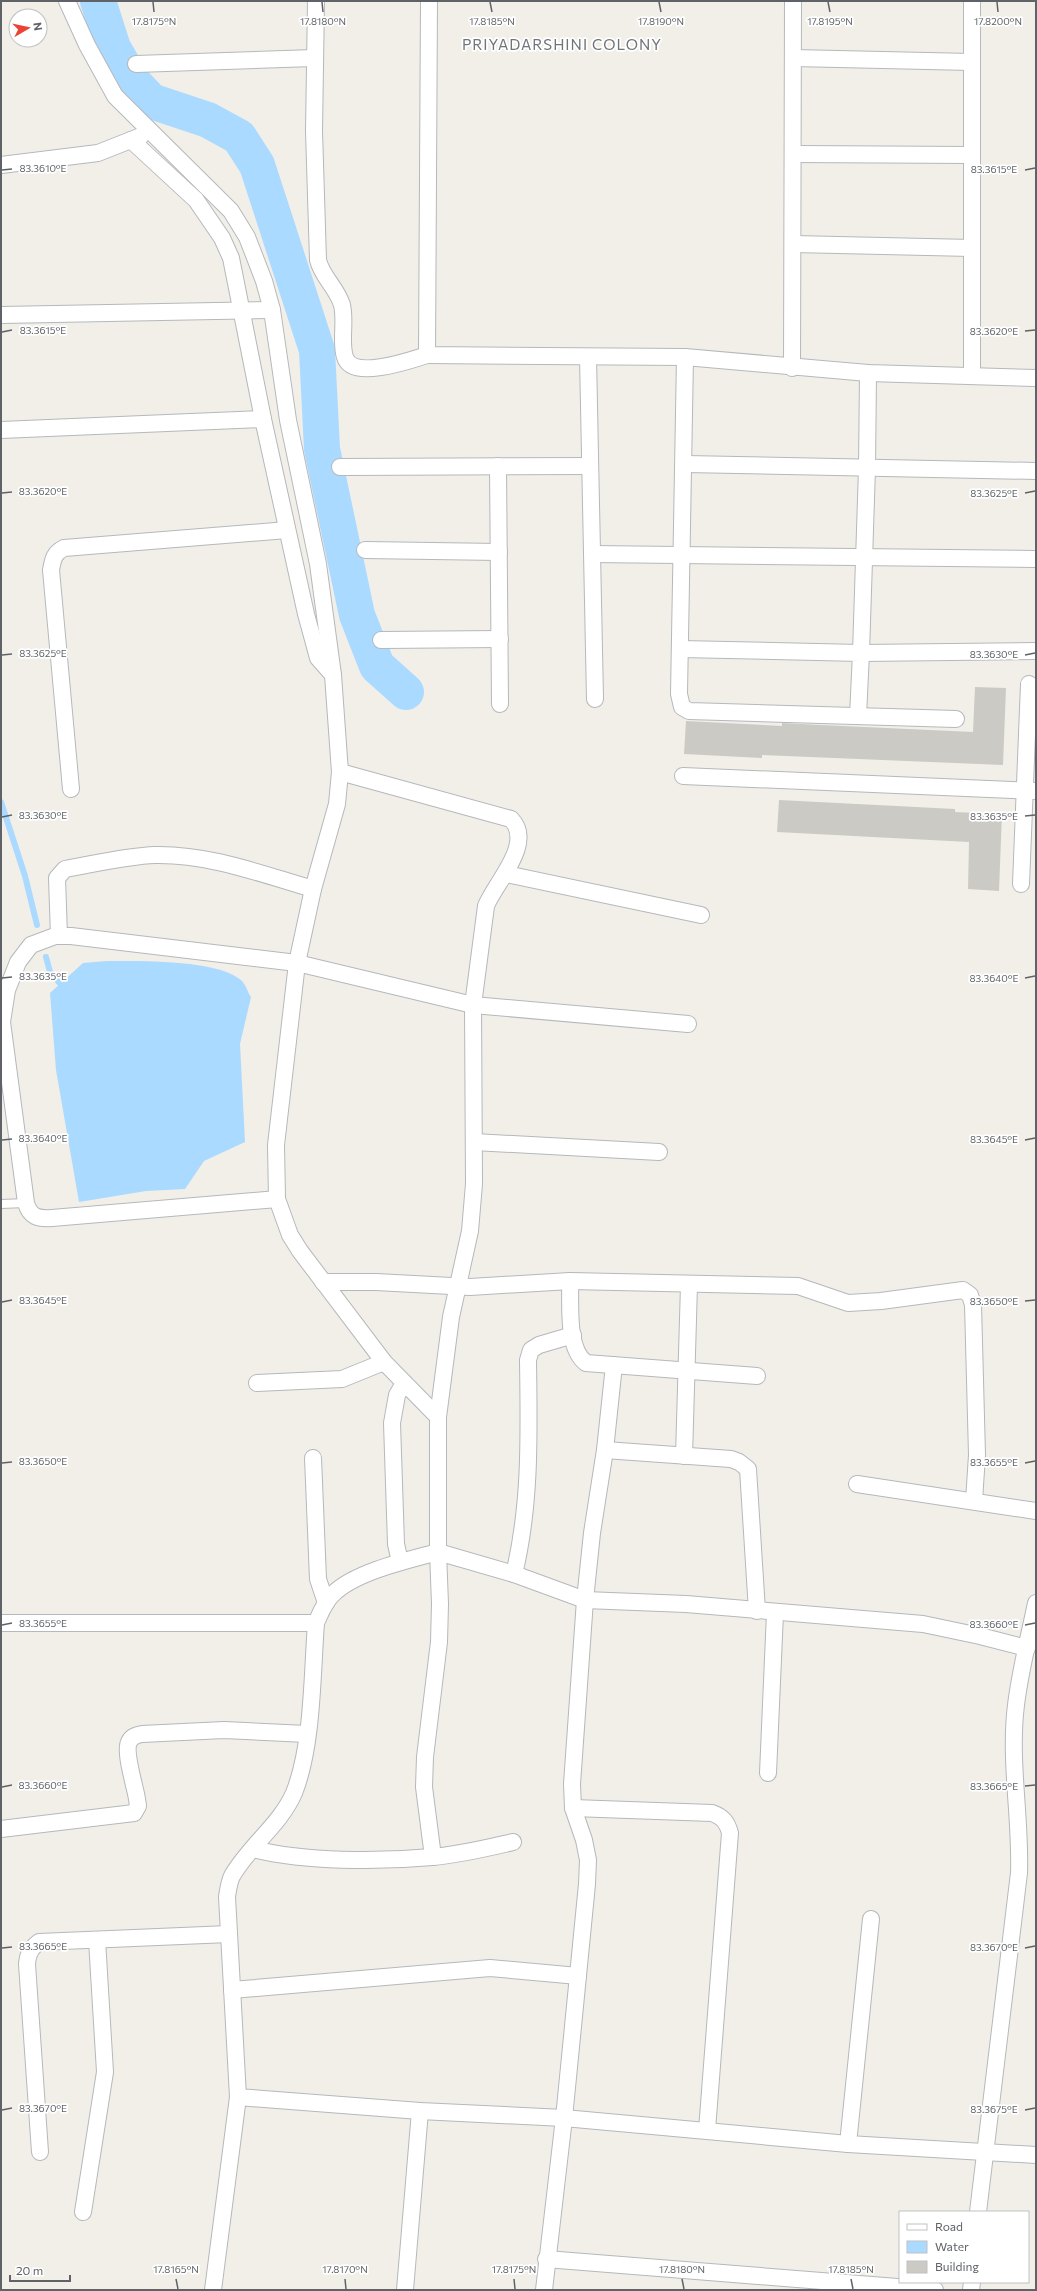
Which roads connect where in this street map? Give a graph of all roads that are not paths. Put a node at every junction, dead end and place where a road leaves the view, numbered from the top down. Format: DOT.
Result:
graph roads {
  1 [pos="67,1"];
  2 [pos="316,1"];
  3 [pos="429,1"];
  4 [pos="793,1"];
  5 [pos="972,1"];
  6 [pos="314,58"];
  7 [pos="793,58"];
  8 [pos="972,62"];
  9 [pos="136,64"];
  10 [pos="152,132"];
  11 [pos="131,140"];
  12 [pos="793,154"];
  13 [pos="972,155"];
  14 [pos="1,164"];
  15 [pos="793,244"];
  16 [pos="972,248"];
  17 [pos="243,310"];
  18 [pos="272,310"];
  19 [pos="1,315"];
  20 [pos="428,355"];
  21 [pos="588,357"];
  22 [pos="685,357"];
  23 [pos="792,368"];
  24 [pos="868,373"];
  25 [pos="972,376"];
  26 [pos="1036,378"];
  27 [pos="263,420"];
  28 [pos="1,430"];
  29 [pos="685,464"];
  30 [pos="340,466"];
  31 [pos="498,466"];
  32 [pos="590,466"];
  33 [pos="867,468"];
  34 [pos="1036,471"];
  35 [pos="287,530"];
  36 [pos="365,550"];
  37 [pos="499,552"];
  38 [pos="592,554"];
  39 [pos="683,554"];
  40 [pos="865,558"];
  41 [pos="1036,559"];
  42 [pos="500,639"];
  43 [pos="381,640"];
  44 [pos="680,649"];
  45 [pos="1036,651"];
  46 [pos="862,652"];
  47 [pos="333,675"];
  48 [pos="1029,684"];
  49 [pos="595,699"];
  50 [pos="500,704"];
  51 [pos="858,716"];
  52 [pos="956,719"];
  53 [pos="340,772"];
  54 [pos="683,776"];
  55 [pos="71,789"];
  56 [pos="1030,791"];
  57 [pos="506,874"];
  58 [pos="1021,884"];
  59 [pos="313,889"];
  60 [pos="701,915"];
  61 [pos="59,936"];
  62 [pos="297,963"];
  63 [pos="473,1005"];
  64 [pos="1,1022"];
  65 [pos="688,1024"];
  66 [pos="474,1142"];
  67 [pos="659,1152"];
  68 [pos="277,1199"];
  69 [pos="26,1203"];
  70 [pos="1,1204"];
  71 [pos="570,1281"];
  72 [pos="323,1282"];
  73 [pos="688,1285"];
  74 [pos="458,1286"];
  75 [pos="572,1334"];
  76 [pos="384,1362"];
  77 [pos="614,1365"];
  78 [pos="685,1371"];
  79 [pos="757,1376"];
  80 [pos="257,1383"];
  81 [pos="404,1383"];
  82 [pos="438,1417"];
  83 [pos="605,1450"];
  84 [pos="684,1456"];
  85 [pos="313,1458"];
  86 [pos="857,1484"];
  87 [pos="974,1501"];
  88 [pos="1036,1511"];
  89 [pos="438,1552"];
  90 [pos="400,1562"];
  91 [pos="514,1574"];
  92 [pos="585,1600"];
  93 [pos="326,1603"];
  94 [pos="1036,1603"];
  95 [pos="758,1611"];
  96 [pos="775,1612"];
  97 [pos="1,1623"];
  98 [pos="316,1623"];
  99 [pos="1027,1648"];
  100 [pos="307,1734"];
  101 [pos="768,1773"];
  102 [pos="573,1808"];
  103 [pos="1,1829"];
  104 [pos="513,1842"];
  105 [pos="253,1849"];
  106 [pos="433,1858"];
  107 [pos="871,1919"];
  108 [pos="229,1934"];
  109 [pos="97,1940"];
  110 [pos="578,1976"];
  111 [pos="232,1990"];
  112 [pos="238,2097"];
  113 [pos="420,2111"];
  114 [pos="564,2118"];
  115 [pos="707,2130"];
  116 [pos="848,2144"];
  117 [pos="984,2151"];
  118 [pos="40,2152"];
  119 [pos="1036,2155"];
  120 [pos="978,2211"];
  121 [pos="83,2212"];
  122 [pos="546,2259"];
  123 [pos="832,2286"];
  124 [pos="213,2290"];
  125 [pos="405,2290"];
  126 [pos="544,2290"];
  127 [pos="935,2290"];
  1 -- 10 [label="street"];
  2 -- 6 [label="street"];
  3 -- 20 [label="street"];
  4 -- 7 [label="street"];
  5 -- 8 [label="street"];
  6 -- 9 [label="street"];
  6 -- 20 [label="street"];
  7 -- 8 [label="street"];
  7 -- 12 [label="street"];
  8 -- 13 [label="street"];
  10 -- 11 [label="street"];
  10 -- 18 [label="street"];
  11 -- 14 [label="street"];
  11 -- 17 [label="street"];
  12 -- 13 [label="street"];
  12 -- 15 [label="street"];
  13 -- 16 [label="street"];
  15 -- 16 [label="street"];
  15 -- 23 [label="street"];
  16 -- 25 [label="street"];
  17 -- 18 [label="street"];
  17 -- 19 [label="street"];
  17 -- 27 [label="street"];
  18 -- 47 [label="street"];
  20 -- 21 [label="street"];
  21 -- 22 [label="street"];
  21 -- 32 [label="street"];
  22 -- 23 [label="street"];
  22 -- 29 [label="street"];
  23 -- 24 [label="street"];
  24 -- 25 [label="street"];
  24 -- 33 [label="street"];
  25 -- 26 [label="street"];
  27 -- 28 [label="street"];
  27 -- 35 [label="street"];
  29 -- 33 [label="street"];
  29 -- 39 [label="street"];
  30 -- 31 [label="street"];
  31 -- 32 [label="street"];
  31 -- 37 [label="street"];
  32 -- 38 [label="street"];
  33 -- 34 [label="street"];
  33 -- 40 [label="street"];
  35 -- 47 [label="street"];
  35 -- 55 [label="street"];
  36 -- 37 [label="street"];
  37 -- 42 [label="street"];
  38 -- 39 [label="street"];
  38 -- 49 [label="street"];
  39 -- 40 [label="street"];
  39 -- 44 [label="street"];
  40 -- 41 [label="street"];
  40 -- 46 [label="street"];
  42 -- 43 [label="street"];
  42 -- 50 [label="street"];
  44 -- 46 [label="street"];
  44 -- 51 [label="street"];
  45 -- 46 [label="street"];
  46 -- 51 [label="street"];
  47 -- 53 [label="street"];
  48 -- 56 [label="street"];
  51 -- 52 [label="street"];
  53 -- 57 [label="street"];
  53 -- 59 [label="street"];
  54 -- 56 [label="street"];
  56 -- 58 [label="street"];
  57 -- 60 [label="street"];
  57 -- 63 [label="street"];
  59 -- 61 [label="street"];
  59 -- 62 [label="street"];
  61 -- 62 [label="street"];
  61 -- 64 [label="street"];
  62 -- 63 [label="street"];
  62 -- 68 [label="street"];
  63 -- 65 [label="street"];
  63 -- 66 [label="street"];
  64 -- 69 [label="street"];
  66 -- 67 [label="street"];
  66 -- 74 [label="street"];
  68 -- 69 [label="street"];
  68 -- 72 [label="street"];
  69 -- 70 [label="lane"];
  71 -- 73 [label="street"];
  71 -- 74 [label="street"];
  71 -- 75 [label="street"];
  72 -- 74 [label="street"];
  72 -- 76 [label="street"];
  73 -- 78 [label="street"];
  73 -- 87 [label="street"];
  74 -- 82 [label="street"];
  75 -- 77 [label="street"];
  75 -- 91 [label="street"];
  76 -- 80 [label="street"];
  76 -- 81 [label="street"];
  77 -- 78 [label="street"];
  77 -- 83 [label="street"];
  78 -- 79 [label="street"];
  78 -- 84 [label="street"];
  81 -- 82 [label="street"];
  81 -- 90 [label="street"];
  82 -- 89 [label="street"];
  83 -- 84 [label="street"];
  83 -- 92 [label="street"];
  84 -- 95 [label="street"];
  85 -- 93 [label="street"];
  86 -- 87 [label="street"];
  87 -- 88 [label="street"];
  89 -- 90 [label="street"];
  89 -- 91 [label="street"];
  89 -- 106 [label="street"];
  90 -- 93 [label="street"];
  91 -- 92 [label="street"];
  92 -- 95 [label="street"];
  92 -- 102 [label="street"];
  93 -- 98 [label="street"];
  94 -- 99 [label="street"];
  95 -- 96 [label="street"];
  96 -- 99 [label="street"];
  96 -- 101 [label="street"];
  97 -- 98 [label="street"];
  98 -- 100 [label="street"];
  99 -- 117 [label="street"];
  100 -- 103 [label="street"];
  100 -- 105 [label="street"];
  102 -- 110 [label="street"];
  102 -- 115 [label="street"];
  104 -- 106 [label="street"];
  105 -- 106 [label="street"];
  105 -- 108 [label="street"];
  107 -- 116 [label="street"];
  108 -- 109 [label="street"];
  108 -- 111 [label="street"];
  109 -- 118 [label="street"];
  109 -- 121 [label="street"];
  110 -- 111 [label="street"];
  110 -- 114 [label="street"];
  111 -- 112 [label="street"];
  112 -- 113 [label="street"];
  112 -- 124 [label="street"];
  113 -- 114 [label="street"];
  113 -- 125 [label="street"];
  114 -- 115 [label="street"];
  114 -- 122 [label="street"];
  115 -- 116 [label="street"];
  116 -- 117 [label="street"];
  117 -- 119 [label="street"];
  117 -- 120 [label="street"];
  122 -- 123 [label="street"];
  122 -- 126 [label="street"];
  123 -- 127 [label="street"];
}
